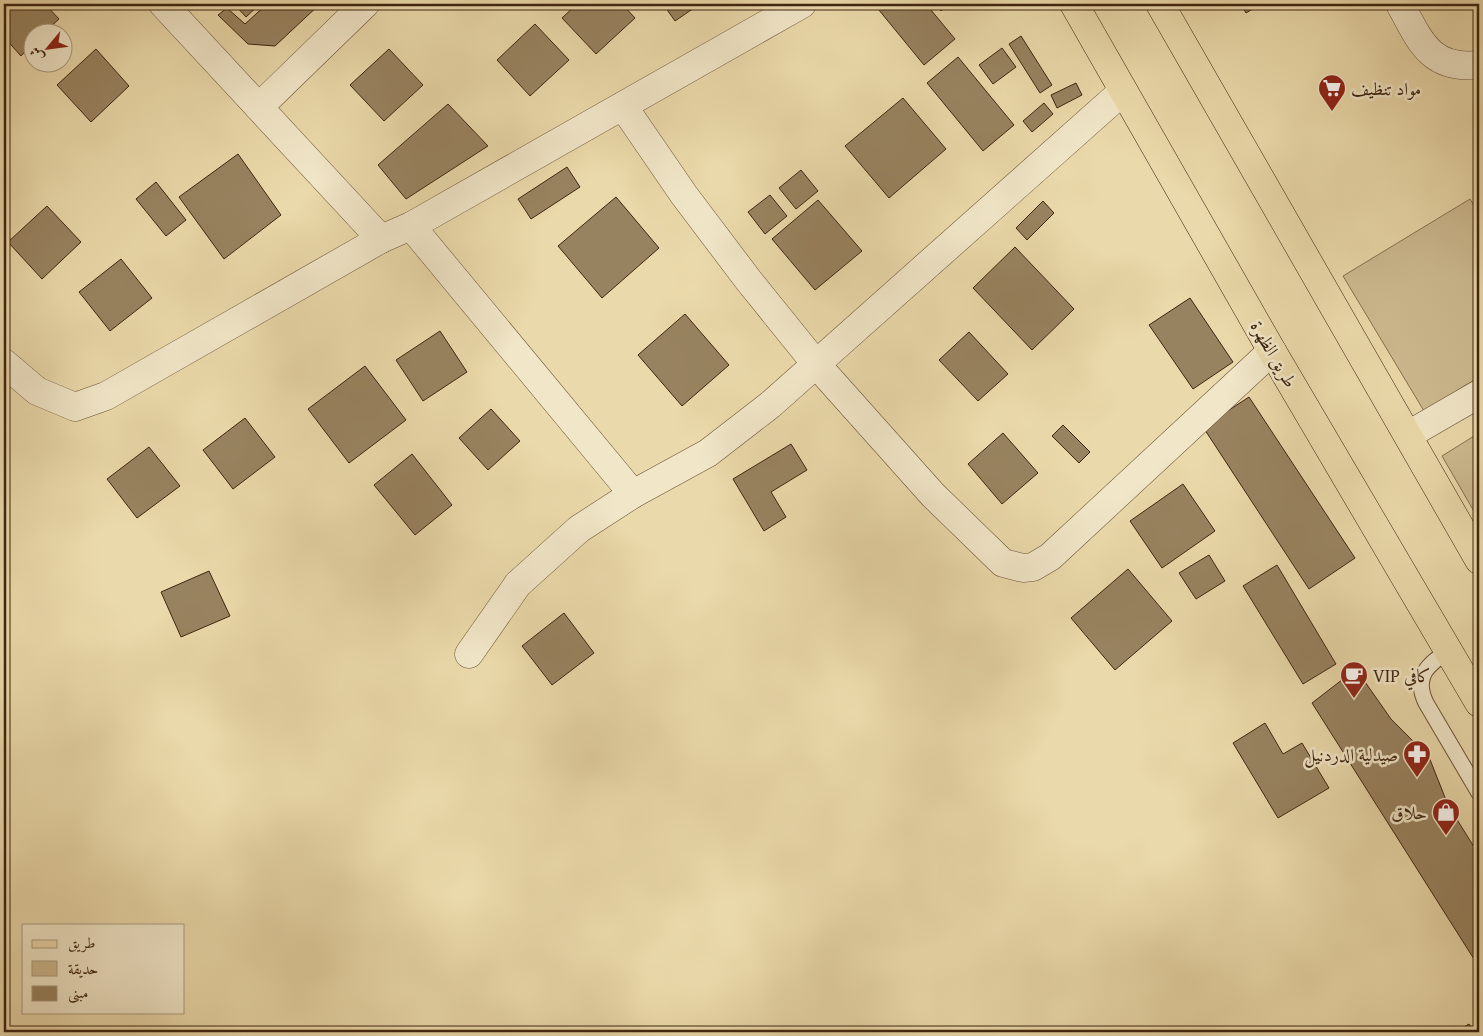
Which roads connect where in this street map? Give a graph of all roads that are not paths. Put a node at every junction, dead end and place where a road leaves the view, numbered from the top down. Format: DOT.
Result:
graph roads {
  1 [pos="163,4"];
  2 [pos="365,4"];
  3 [pos="802,4"];
  4 [pos="1074,4"];
  5 [pos="1160,4"];
  6 [pos="1400,4"];
  7 [pos="1479,65"];
  8 [pos="1124,90"];
  9 [pos="623,106"];
  10 [pos="259,107"];
  11 [pos="411,226"];
  12 [pos="381,239"];
  13 [pos="1272,351"];
  14 [pos="4,363"];
  15 [pos="816,364"];
  16 [pos="1479,394"];
  17 [pos="1408,435"];
  18 [pos="633,494"];
  19 [pos="1479,560"];
  20 [pos="1449,650"];
  21 [pos="469,654"];
  22 [pos="1479,703"];
  23 [pos="1479,793"];
  1 -- 10 [label="street"];
  2 -- 10 [label="street"];
  3 -- 9 [label="street"];
  4 -- 8 [label="main road, طريق الظهرة"];
  5 -- 17 [label="main road"];
  6 -- 7 [label="street"];
  8 -- 13 [label="main road, طريق الظهرة"];
  8 -- 15 [label="street"];
  9 -- 11 [label="street"];
  9 -- 15 [label="street"];
  10 -- 12 [label="street"];
  11 -- 12 [label="street"];
  11 -- 18 [label="street"];
  12 -- 14 [label="street"];
  13 -- 15 [label="street"];
  13 -- 20 [label="main road, طريق الظهرة"];
  15 -- 18 [label="street"];
  16 -- 17 [label="street"];
  17 -- 19 [label="main road"];
  18 -- 21 [label="street"];
  20 -- 22 [label="main road, طريق الظهرة"];
  20 -- 23 [label="lane"];
}
